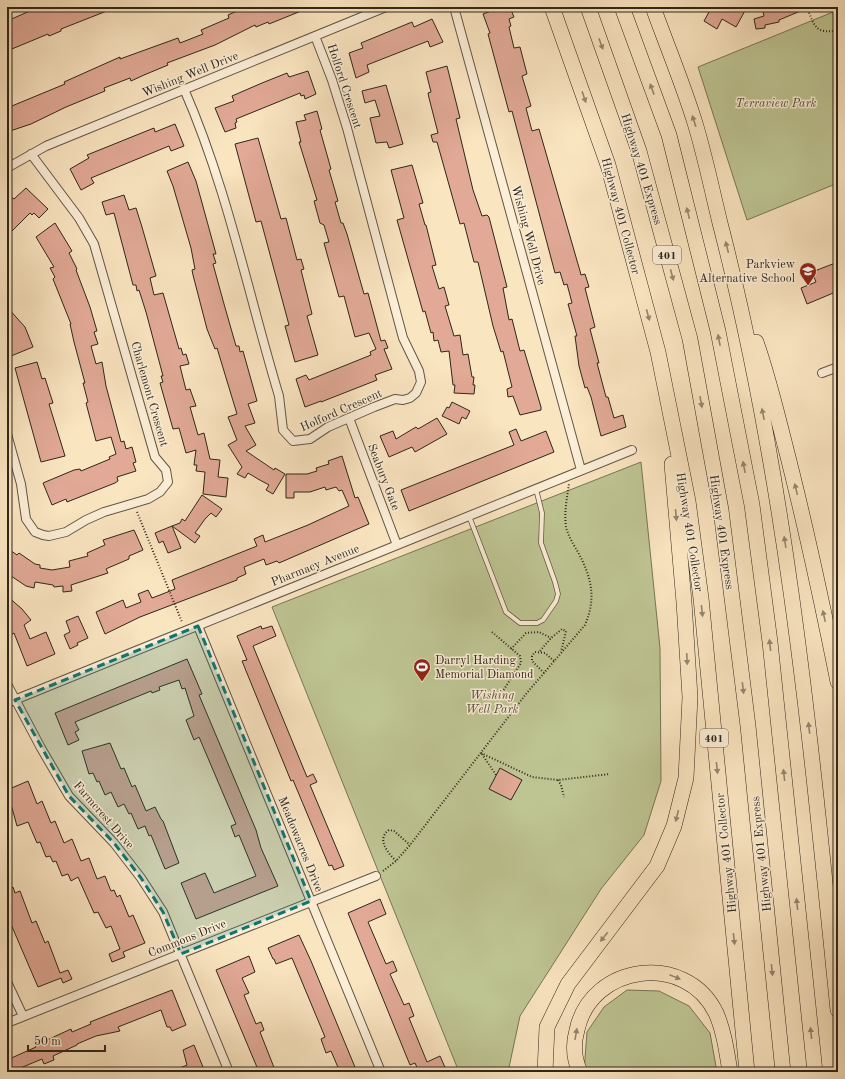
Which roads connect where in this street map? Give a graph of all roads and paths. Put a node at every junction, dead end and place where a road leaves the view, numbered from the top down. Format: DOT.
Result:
graph roads {
  1 [pos="386,7"];
  2 [pos="454,7"];
  3 [pos="552,7"];
  4 [pos="588,7"];
  5 [pos="622,7"];
  6 [pos="653,7"];
  7 [pos="807,7"];
  8 [pos="838,30"];
  9 [pos="315,36"];
  10 [pos="184,89"];
  11 [pos="31,154"];
  12 [pos="7,168"];
  13 [pos="736,285"];
  14 [pos="838,367"];
  15 [pos="822,373"];
  16 [pos="668,407"];
  17 [pos="348,418"];
  18 [pos="7,434"];
  19 [pos="632,450"];
  20 [pos="581,470"];
  21 [pos="571,475"];
  22 [pos="536,489"];
  23 [pos="133,502"];
  24 [pos="469,516"];
  25 [pos="397,545"];
  26 [pos="198,626"];
  27 [pos="186,631"];
  28 [pos="492,632"];
  29 [pos="551,638"];
  30 [pos="511,648"];
  31 [pos="540,651"];
  32 [pos="560,655"];
  33 [pos="554,661"];
  34 [pos="544,673"];
  35 [pos="838,682"];
  36 [pos="7,684"];
  37 [pos="501,694"];
  38 [pos="15,700"];
  39 [pos="7,703"];
  40 [pos="481,753"];
  41 [pos="813,767"];
  42 [pos="610,774"];
  43 [pos="496,775"];
  44 [pos="558,780"];
  45 [pos="564,797"];
  46 [pos="410,845"];
  47 [pos="396,861"];
  48 [pos="376,876"];
  49 [pos="311,901"];
  50 [pos="838,929"];
  51 [pos="181,954"];
  52 [pos="7,982"];
  53 [pos="838,1010"];
  54 [pos="23,1016"];
  55 [pos="7,1023"];
  56 [pos="229,1072"];
  57 [pos="381,1072"];
  58 [pos="546,1072"];
  59 [pos="580,1072"];
  60 [pos="730,1072"];
  61 [pos="747,1072"];
  62 [pos="783,1072"];
  63 [pos="815,1072"];
  1 -- 9 [label="street, Wishing Well Drive"];
  2 -- 20 [label="street, Wishing Well Drive"];
  3 -- 16 [label="highway, Highway 401 Collector / 401, one-way"];
  4 -- 62 [label="highway, Highway 401 Express / 401, one-way"];
  63 -- 5 [label="highway, 401, one-way"];
  13 -- 6 [label="highway, one-way"];
  7 -- 8 [label="path"];
  9 -- 10 [label="street, Wishing Well Drive"];
  9 -- 17 [label="street, Holford Crescent"];
  10 -- 11 [label="street, Wishing Well Drive"];
  10 -- 17 [label="street, Holford Crescent"];
  11 -- 12 [label="street, Wishing Well Drive"];
  11 -- 23 [label="street, Charlemont Crescent"];
  35 -- 13 [label="highway, one-way"];
  41 -- 13 [label="highway, one-way"];
  14 -- 15 [label="street"];
  16 -- 58 [label="highway, one-way"];
  16 -- 61 [label="highway, Highway 401 Collector / 401, one-way"];
  17 -- 25 [label="street, Seabury Gate"];
  18 -- 23 [label="street, Charlemont Crescent"];
  19 -- 20 [label="street, Pharmacy Avenue"];
  20 -- 21 [label="street, Pharmacy Avenue"];
  21 -- 22 [label="street, Pharmacy Avenue"];
  21 -- 32 [label="path"];
  22 -- 24 [label="street, Pharmacy Avenue"];
  22 -- 24 [label="lane"];
  23 -- 27 [label="path"];
  24 -- 25 [label="street, Pharmacy Avenue"];
  25 -- 26 [label="street, Pharmacy Avenue"];
  26 -- 27 [label="street, Pharmacy Avenue"];
  26 -- 49 [label="street, Meadowacres Drive"];
  27 -- 38 [label="street, Pharmacy Avenue"];
  28 -- 30 [label="path"];
  29 -- 30 [label="path"];
  29 -- 31 [label="path"];
  29 -- 32 [label="path"];
  30 -- 37 [label="path"];
  31 -- 33 [label="path"];
  31 -- 34 [label="path"];
  32 -- 33 [label="path"];
  33 -- 34 [label="path"];
  34 -- 40 [label="path"];
  36 -- 38 [label="street, Farmcrest Drive"];
  38 -- 39 [label="street, Pharmacy Avenue"];
  38 -- 51 [label="street, Farmcrest Drive"];
  40 -- 43 [label="path"];
  40 -- 44 [label="path"];
  40 -- 46 [label="path"];
  41 -- 50 [label="highway"];
  41 -- 53 [label="highway"];
  42 -- 44 [label="path"];
  44 -- 45 [label="path"];
  46 -- 47 [label="path"];
  46 -- 47 [label="path"];
  47 -- 48 [label="path"];
  48 -- 49 [label="street, Commons Drive"];
  49 -- 51 [label="street, Commons Drive"];
  49 -- 57 [label="street, Meadowacres Drive"];
  51 -- 54 [label="street, Commons Drive"];
  51 -- 56 [label="street, Farmcrest Drive"];
  52 -- 54 [label="street"];
  54 -- 55 [label="street, Commons Drive"];
  59 -- 60 [label="highway, one-way"];
}
